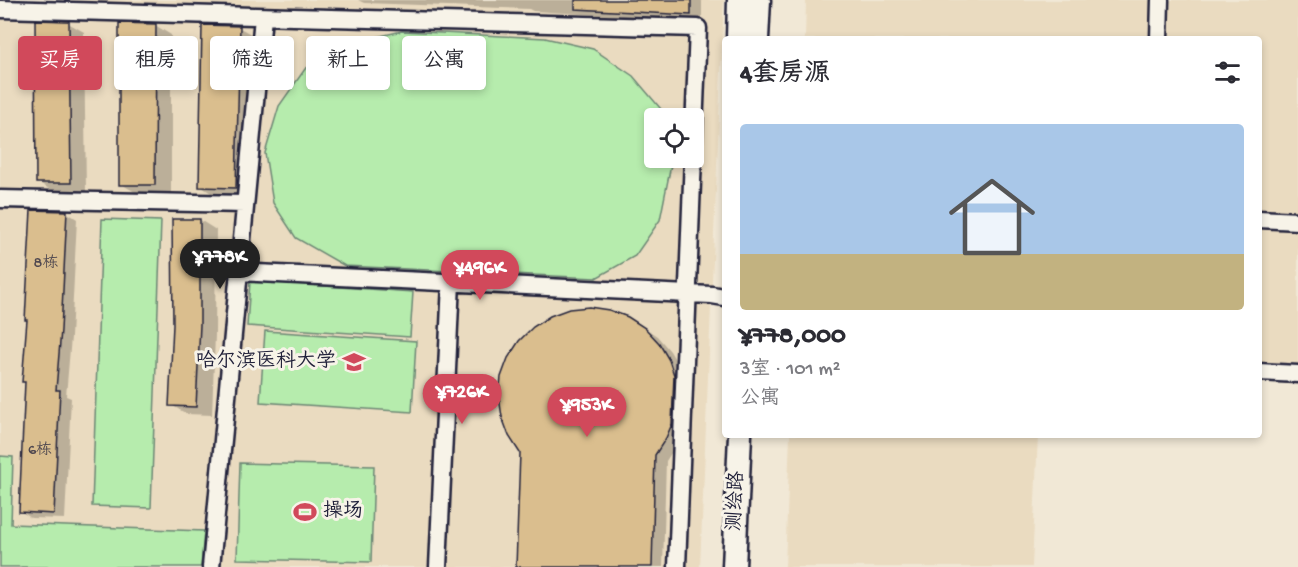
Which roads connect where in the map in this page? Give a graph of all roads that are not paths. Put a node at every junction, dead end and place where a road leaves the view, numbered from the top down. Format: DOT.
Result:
graph roads {
  1 [pos="739,0"];
  2 [pos="759,0"];
  3 [pos="1161,0"];
  4 [pos="0,9"];
  5 [pos="263,17"];
  6 [pos="738,36"];
  7 [pos="757,36"];
  8 [pos="1159,36"];
  9 [pos="0,199"];
  10 [pos="245,204"];
  11 [pos="1262,219"];
  12 [pos="1298,221"];
  13 [pos="239,272"];
  14 [pos="451,282"];
  15 [pos="688,294"];
  16 [pos="722,297"];
  17 [pos="1262,372"];
  18 [pos="1298,374"];
  19 [pos="730,438"];
  20 [pos="740,438"];
  21 [pos="212,567"];
  22 [pos="438,567"];
  23 [pos="677,567"];
  24 [pos="725,567"];
  25 [pos="734,567"];
  1 -- 6 [label="main road"];
  2 -- 7 [label="main road"];
  3 -- 8 [label="street"];
  4 -- 5 [label="street"];
  5 -- 10 [label="street"];
  5 -- 15 [label="street"];
  9 -- 10 [label="street"];
  10 -- 13 [label="street"];
  11 -- 12 [label="street"];
  13 -- 14 [label="street"];
  13 -- 21 [label="street"];
  14 -- 15 [label="street"];
  14 -- 22 [label="street"];
  15 -- 16 [label="street"];
  15 -- 23 [label="street"];
  17 -- 18 [label="street"];
  19 -- 24 [label="main road, 测绘路"];
  20 -- 25 [label="main road, 测绘路"];
}
